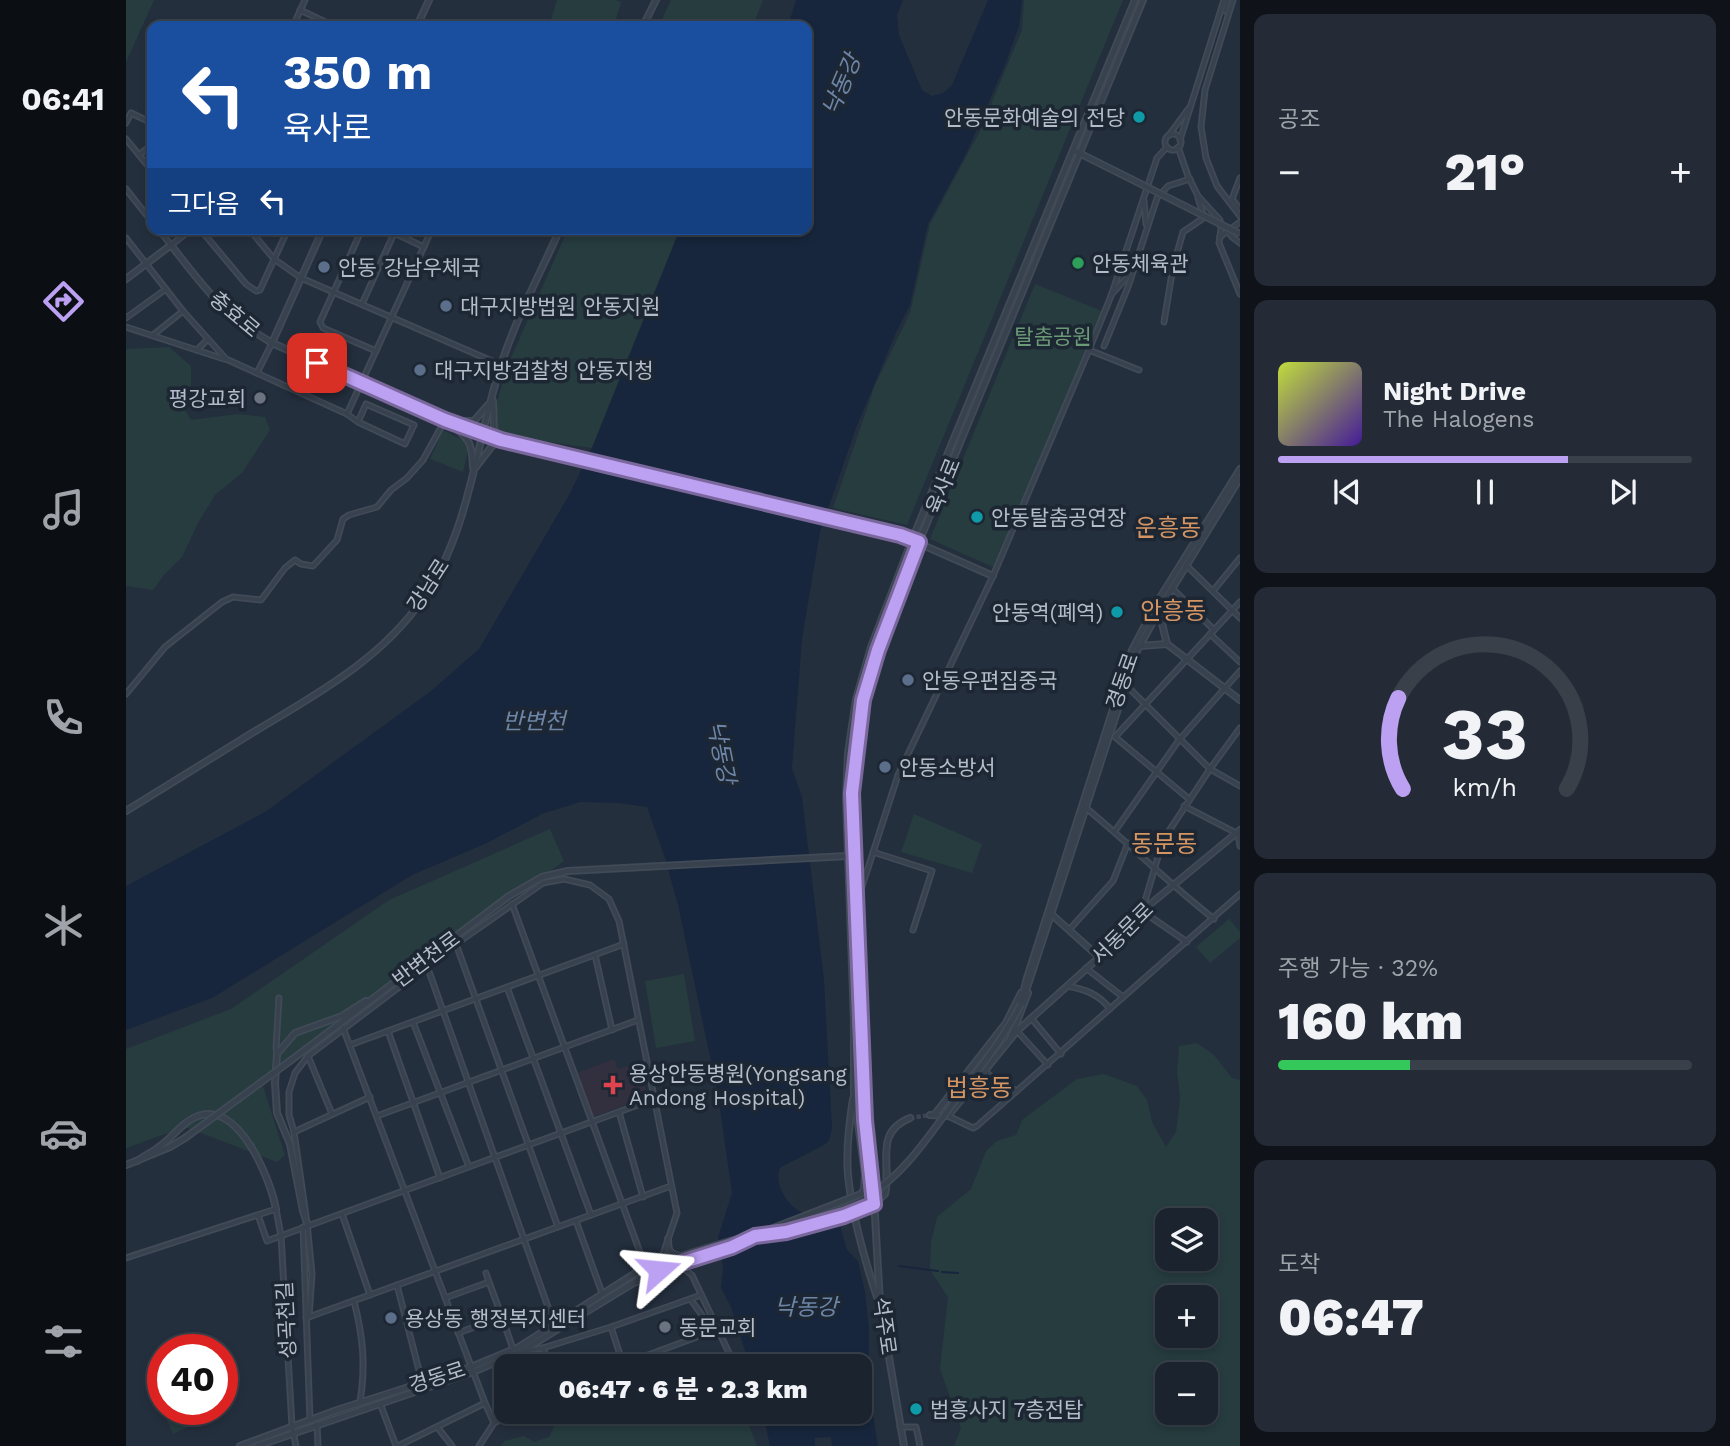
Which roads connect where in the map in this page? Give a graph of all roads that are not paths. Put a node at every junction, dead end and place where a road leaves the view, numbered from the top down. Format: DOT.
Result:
graph roads {
  1 [pos="305,0"];
  2 [pos="429,0"];
  3 [pos="656,0"];
  4 [pos="1135,0"];
  5 [pos="1143,0"];
  6 [pos="1228,0"];
  7 [pos="300,10"];
  8 [pos="1225,11"];
  9 [pos="295,21"];
  10 [pos="320,21"];
  11 [pos="418,21"];
  12 [pos="646,21"];
  13 [pos="1195,97"];
  14 [pos="147,121"];
  15 [pos="126,123"];
  16 [pos="1169,135"];
  17 [pos="126,139"];
  18 [pos="1180,140"];
  19 [pos="1167,147"];
  20 [pos="1178,147"];
  21 [pos="147,149"];
  22 [pos="1073,150"];
  23 [pos="1080,153"];
  24 [pos="139,155"];
  25 [pos="147,165"];
  26 [pos="1240,178"];
  27 [pos="1190,179"];
  28 [pos="126,189"];
  29 [pos="1196,192"];
  30 [pos="1144,199"];
  31 [pos="1240,209"];
  32 [pos="147,216"];
  33 [pos="1240,219"];
  34 [pos="1220,220"];
  35 [pos="1145,229"];
  36 [pos="1229,232"];
  37 [pos="1240,234"];
  38 [pos="163,235"];
  39 [pos="185,235"];
  40 [pos="205,235"];
  41 [pos="254,235"];
  42 [pos="285,235"];
  43 [pos="320,235"];
  44 [pos="359,235"];
  45 [pos="394,235"];
  46 [pos="403,235"];
  47 [pos="429,235"];
  48 [pos="558,235"];
  49 [pos="1220,237"];
  50 [pos="126,238"];
  51 [pos="1240,243"];
  52 [pos="128,245"];
  53 [pos="171,246"];
  54 [pos="424,247"];
  55 [pos="274,259"];
  56 [pos="146,264"];
  57 [pos="1133,271"];
  58 [pos="301,278"];
  59 [pos="126,279"];
  60 [pos="166,289"];
  61 [pos="333,292"];
  62 [pos="1240,295"];
  63 [pos="1111,296"];
  64 [pos="362,304"];
  65 [pos="183,311"];
  66 [pos="392,317"];
  67 [pos="126,318"];
  68 [pos="1164,322"];
  69 [pos="126,327"];
  70 [pos="153,335"];
  71 [pos="207,340"];
  72 [pos="272,343"];
  73 [pos="1104,346"];
  74 [pos="197,350"];
  75 [pos="1089,350"];
  76 [pos="376,351"];
  77 [pos="226,359"];
  78 [pos="501,365"];
  79 [pos="1139,370"];
  80 [pos="257,373"];
  81 [pos="362,383"];
  82 [pos="492,395"];
  83 [pos="347,414"];
  84 [pos="445,420"];
  85 [pos="358,422"];
  86 [pos="483,435"];
  87 [pos="501,440"];
  88 [pos="1240,469"];
  89 [pos="473,471"];
  90 [pos="1240,478"];
  91 [pos="1236,484"];
  92 [pos="1240,489"];
  93 [pos="912,540"];
  94 [pos="919,542"];
  95 [pos="1240,558"];
  96 [pos="1186,565"];
  97 [pos="993,576"];
  98 [pos="1172,588"];
  99 [pos="1213,592"];
  100 [pos="1240,602"];
  101 [pos="1159,610"];
  102 [pos="1232,610"];
  103 [pos="1240,618"];
  104 [pos="1214,630"];
  105 [pos="1210,634"];
  106 [pos="1167,644"];
  107 [pos="1137,645"];
  108 [pos="1187,659"];
  109 [pos="1240,663"];
  110 [pos="1240,671"];
  111 [pos="1125,684"];
  112 [pos="1225,688"];
  113 [pos="126,694"];
  114 [pos="1240,700"];
  115 [pos="1145,705"];
  116 [pos="1240,728"];
  117 [pos="1106,735"];
  118 [pos="1115,737"];
  119 [pos="1179,740"];
  120 [pos="1210,769"];
  121 [pos="1157,771"];
  122 [pos="1240,786"];
  123 [pos="1189,799"];
  124 [pos="1084,806"];
  125 [pos="1184,806"];
  126 [pos="126,811"];
  127 [pos="1115,831"];
  128 [pos="1239,833"];
  129 [pos="1128,843"];
  130 [pos="1240,846"];
  131 [pos="872,852"];
  132 [pos="847,856"];
  133 [pos="855,856"];
  134 [pos="1155,868"];
  135 [pos="1172,886"];
  136 [pos="1240,894"];
  137 [pos="857,901"];
  138 [pos="512,904"];
  139 [pos="1142,911"];
  140 [pos="1050,913"];
  141 [pos="1214,919"];
  142 [pos="913,930"];
  143 [pos="1069,930"];
  144 [pos="1186,942"];
  145 [pos="456,944"];
  146 [pos="624,944"];
  147 [pos="595,955"];
  148 [pos="1099,957"];
  149 [pos="426,963"];
  150 [pos="1086,968"];
  151 [pos="538,976"];
  152 [pos="1028,982"];
  153 [pos="1067,986"];
  154 [pos="507,987"];
  155 [pos="1123,997"];
  156 [pos="279,998"];
  157 [pos="372,999"];
  158 [pos="475,999"];
  159 [pos="1110,1009"];
  160 [pos="443,1011"];
  161 [pos="1031,1018"];
  162 [pos="638,1020"];
  163 [pos="413,1022"];
  164 [pos="344,1028"];
  165 [pos="612,1030"];
  166 [pos="388,1031"];
  167 [pos="1017,1031"];
  168 [pos="1009,1041"];
  169 [pos="350,1045"];
  170 [pos="564,1047"];
  171 [pos="277,1054"];
  172 [pos="1060,1054"];
  173 [pos="309,1056"];
  174 [pos="533,1059"];
  175 [pos="1048,1065"];
  176 [pos="501,1070"];
  177 [pos="985,1070"];
  178 [pos="469,1082"];
  179 [pos="1017,1091"];
  180 [pos="440,1093"];
  181 [pos="854,1094"];
  182 [pos="370,1097"];
  183 [pos="654,1099"];
  184 [pos="413,1103"];
  185 [pos="619,1112"];
  186 [pos="332,1114"];
  187 [pos="377,1116"];
  188 [pos="948,1116"];
  189 [pos="909,1118"];
  190 [pos="592,1122"];
  191 [pos="294,1132"];
  192 [pos="561,1133"];
  193 [pos="528,1145"];
  194 [pos="495,1157"];
  195 [pos="138,1161"];
  196 [pos="126,1165"];
  197 [pos="469,1167"];
  198 [pos="865,1174"];
  199 [pos="440,1178"];
  200 [pos="671,1186"];
  201 [pos="405,1190"];
  202 [pos="643,1197"];
  203 [pos="622,1204"];
  204 [pos="874,1204"];
  205 [pos="276,1209"];
  206 [pos="342,1213"];
  207 [pos="258,1215"];
  208 [pos="591,1215"];
  209 [pos="576,1221"];
  210 [pos="305,1226"];
  211 [pos="558,1227"];
  212 [pos="281,1236"];
  213 [pos="755,1236"];
  214 [pos="524,1239"];
  215 [pos="668,1239"];
  216 [pos="681,1256"];
  217 [pos="126,1258"];
  218 [pos="660,1263"];
  219 [pos="645,1267"];
  220 [pos="661,1269"];
  221 [pos="684,1269"];
  222 [pos="435,1271"];
  223 [pos="486,1273"];
  224 [pos="648,1274"];
  225 [pos="660,1277"];
  226 [pos="489,1282"];
  227 [pos="628,1284"];
  228 [pos="397,1285"];
  229 [pos="602,1293"];
  230 [pos="370,1295"];
  231 [pos="701,1295"];
  232 [pos="445,1298"];
  233 [pos="690,1300"];
  234 [pos="354,1301"];
  235 [pos="880,1304"];
  236 [pos="502,1317"];
  237 [pos="308,1318"];
  238 [pos="707,1322"];
  239 [pos="554,1324"];
  240 [pos="716,1325"];
  241 [pos="611,1327"];
  242 [pos="458,1333"];
  243 [pos="543,1348"];
  244 [pos="513,1349"];
  245 [pos="523,1352"];
  246 [pos="729,1353"];
  247 [pos="545,1354"];
  248 [pos="620,1354"];
  249 [pos="650,1354"];
  250 [pos="472,1369"];
  251 [pos="422,1382"];
  252 [pos="360,1402"];
  253 [pos="380,1403"];
  254 [pos="485,1403"];
  255 [pos="310,1420"];
  256 [pos="494,1423"];
  257 [pos="317,1424"];
  258 [pos="292,1426"];
  259 [pos="900,1427"];
  260 [pos="438,1428"];
  261 [pos="293,1433"];
  262 [pos="240,1446"];
  263 [pos="257,1446"];
  264 [pos="296,1446"];
  265 [pos="318,1446"];
  266 [pos="397,1446"];
  267 [pos="452,1446"];
  268 [pos="479,1446"];
  269 [pos="904,1446"];
  270 [pos="920,1446"];
  1 -- 7 [label="street"];
  2 -- 11 [label="street"];
  3 -- 12 [label="street"];
  4 -- 22 [label="street, 육사로"];
  5 -- 23 [label="street, 육사로"];
  6 -- 8 [label="street"];
  6 -- 8 [label="street"];
  7 -- 9 [label="street"];
  7 -- 10 [label="street"];
  8 -- 13 [label="street"];
  8 -- 33 [label="street"];
  13 -- 16 [label="street"];
  13 -- 18 [label="street"];
  14 -- 15 [label="street"];
  16 -- 18 [label="street"];
  16 -- 19 [label="street"];
  17 -- 24 [label="street"];
  18 -- 20 [label="street"];
  19 -- 20 [label="street"];
  19 -- 30 [label="street"];
  20 -- 27 [label="street"];
  21 -- 24 [label="street"];
  22 -- 23 [label="street"];
  22 -- 93 [label="street, 육사로"];
  23 -- 37 [label="street, bridge"];
  23 -- 94 [label="street, 육사로"];
  24 -- 25 [label="street"];
  26 -- 31 [label="street"];
  27 -- 29 [label="street"];
  27 -- 35 [label="street"];
  28 -- 32 [label="street"];
  29 -- 34 [label="street"];
  29 -- 68 [label="street"];
  30 -- 35 [label="street"];
  30 -- 63 [label="street"];
  33 -- 36 [label="street"];
  34 -- 36 [label="street"];
  34 -- 49 [label="street"];
  35 -- 57 [label="street"];
  36 -- 49 [label="street"];
  36 -- 51 [label="street"];
  38 -- 53 [label="street"];
  39 -- 53 [label="street"];
  40 -- 55 [label="street"];
  41 -- 55 [label="street"];
  42 -- 55 [label="street"];
  43 -- 58 [label="street"];
  44 -- 61 [label="street"];
  45 -- 64 [label="street"];
  46 -- 54 [label="street"];
  47 -- 54 [label="street"];
  48 -- 78 [label="street, 강남로"];
  49 -- 62 [label="street"];
  50 -- 52 [label="street"];
  52 -- 56 [label="street"];
  53 -- 56 [label="street"];
  53 -- 72 [label="street, 충효로"];
  54 -- 66 [label="street"];
  55 -- 58 [label="street"];
  56 -- 59 [label="street"];
  56 -- 60 [label="street"];
  57 -- 63 [label="street"];
  57 -- 73 [label="street"];
  58 -- 61 [label="street"];
  58 -- 72 [label="street"];
  60 -- 65 [label="street"];
  60 -- 67 [label="street"];
  61 -- 64 [label="street"];
  61 -- 76 [label="street"];
  63 -- 75 [label="street"];
  64 -- 66 [label="street"];
  65 -- 70 [label="street"];
  65 -- 71 [label="street"];
  66 -- 76 [label="street"];
  66 -- 78 [label="street"];
  69 -- 70 [label="street"];
  70 -- 74 [label="street"];
  71 -- 74 [label="street"];
  71 -- 77 [label="street"];
  72 -- 80 [label="street"];
  72 -- 81 [label="street, 충효로"];
  74 -- 77 [label="street"];
  75 -- 79 [label="street"];
  75 -- 97 [label="street"];
  76 -- 81 [label="street"];
  77 -- 80 [label="street"];
  78 -- 82 [label="street, 강남로"];
  80 -- 83 [label="street"];
  81 -- 83 [label="street"];
  81 -- 84 [label="street, 충효로"];
  82 -- 84 [label="street"];
  82 -- 86 [label="street, 강남로"];
  82 -- 87 [label="street"];
  83 -- 85 [label="street"];
  84 -- 86 [label="street, 충효로"];
  84 -- 89 [label="street"];
  84 -- 113 [label="street"];
  85 -- 85 [label="street"];
  86 -- 87 [label="street, 충효로"];
  86 -- 89 [label="street, 강남로"];
  87 -- 89 [label="street"];
  87 -- 93 [label="street, 충효로"];
  88 -- 107 [label="street, 경동로"];
  89 -- 126 [label="street, 강남로"];
  90 -- 91 [label="street, 경동로"];
  91 -- 92 [label="street"];
  91 -- 96 [label="street, 경동로"];
  93 -- 94 [label="street"];
  93 -- 132 [label="street, 육사로"];
  94 -- 97 [label="street"];
  94 -- 133 [label="street, 육사로"];
  95 -- 99 [label="street"];
  96 -- 98 [label="street, 경동로"];
  96 -- 99 [label="street"];
  97 -- 131 [label="street"];
  98 -- 101 [label="street, 경동로"];
  98 -- 104 [label="street"];
  99 -- 102 [label="street"];
  100 -- 102 [label="street"];
  101 -- 106 [label="street"];
  101 -- 107 [label="street, 경동로"];
  102 -- 103 [label="street"];
  102 -- 104 [label="street"];
  104 -- 105 [label="street"];
  105 -- 108 [label="street"];
  105 -- 109 [label="street"];
  106 -- 107 [label="street"];
  106 -- 108 [label="street"];
  107 -- 111 [label="street, 경동로"];
  107 -- 117 [label="street, 경동로"];
  108 -- 112 [label="street"];
  108 -- 115 [label="street"];
  110 -- 112 [label="street"];
  111 -- 115 [label="street"];
  111 -- 117 [label="street, 경동로"];
  112 -- 114 [label="street"];
  112 -- 119 [label="street"];
  115 -- 118 [label="street"];
  115 -- 119 [label="street"];
  116 -- 120 [label="street"];
  117 -- 118 [label="street"];
  117 -- 124 [label="street, 경동로"];
  118 -- 121 [label="street"];
  119 -- 120 [label="street"];
  119 -- 121 [label="street"];
  120 -- 122 [label="street"];
  120 -- 123 [label="street"];
  121 -- 123 [label="street"];
  121 -- 127 [label="street"];
  123 -- 125 [label="street"];
  124 -- 127 [label="street"];
  124 -- 140 [label="street, 경동로"];
  125 -- 128 [label="street"];
  125 -- 134 [label="street"];
  127 -- 129 [label="street"];
  128 -- 130 [label="street"];
  128 -- 135 [label="street, 서동문로"];
  129 -- 134 [label="street"];
  129 -- 143 [label="street"];
  131 -- 137 [label="street"];
  131 -- 142 [label="street"];
  132 -- 133 [label="street, 반변천로"];
  132 -- 149 [label="street, 반변천로"];
  132 -- 181 [label="street, 육사로"];
  133 -- 137 [label="street, 육사로"];
  134 -- 135 [label="street"];
  134 -- 139 [label="street"];
  135 -- 139 [label="street, 서동문로"];
  135 -- 141 [label="street"];
  136 -- 141 [label="street"];
  137 -- 204 [label="street, 육사로"];
  138 -- 145 [label="street"];
  138 -- 146 [label="street"];
  138 -- 151 [label="street"];
  139 -- 144 [label="street"];
  139 -- 148 [label="street, 서동문로"];
  140 -- 143 [label="street"];
  140 -- 152 [label="street, 경동로"];
  141 -- 144 [label="street"];
  143 -- 148 [label="street"];
  144 -- 155 [label="street"];
  145 -- 149 [label="street"];
  145 -- 158 [label="street"];
  146 -- 147 [label="street"];
  146 -- 162 [label="street"];
  147 -- 151 [label="street"];
  147 -- 165 [label="street"];
  148 -- 150 [label="street, 서동문로"];
  149 -- 157 [label="street, 반변천로"];
  149 -- 160 [label="street"];
  149 -- 164 [label="street"];
  150 -- 153 [label="street, 서동문로"];
  150 -- 155 [label="street"];
  151 -- 154 [label="street"];
  151 -- 170 [label="street"];
  152 -- 168 [label="street"];
  152 -- 188 [label="street"];
  152 -- 213 [label="street, 경동로, bridge"];
  153 -- 159 [label="street"];
  153 -- 161 [label="street, 서동문로"];
  154 -- 158 [label="street"];
  154 -- 174 [label="street"];
  155 -- 159 [label="street"];
  156 -- 171 [label="street"];
  157 -- 171 [label="street"];
  157 -- 195 [label="street, 반변천로, bridge"];
  158 -- 160 [label="street"];
  158 -- 176 [label="street"];
  159 -- 172 [label="street"];
  160 -- 163 [label="street"];
  160 -- 178 [label="street"];
  161 -- 167 [label="street, 서동문로"];
  161 -- 172 [label="street"];
  162 -- 165 [label="street"];
  162 -- 183 [label="street"];
  163 -- 166 [label="street"];
  163 -- 180 [label="street"];
  164 -- 169 [label="street"];
  164 -- 173 [label="street"];
  165 -- 170 [label="street"];
  166 -- 169 [label="street"];
  166 -- 184 [label="street"];
  167 -- 168 [label="street, 서동문로"];
  167 -- 175 [label="street"];
  168 -- 177 [label="street"];
  169 -- 182 [label="street"];
  170 -- 174 [label="street"];
  170 -- 190 [label="street"];
  171 -- 210 [label="street"];
  172 -- 175 [label="street"];
  173 -- 186 [label="street"];
  173 -- 191 [label="street"];
  174 -- 176 [label="street"];
  174 -- 192 [label="street"];
  175 -- 179 [label="street"];
  176 -- 178 [label="street"];
  176 -- 193 [label="street"];
  177 -- 179 [label="street"];
  177 -- 188 [label="street"];
  178 -- 180 [label="street"];
  178 -- 194 [label="street"];
  179 -- 188 [label="street"];
  180 -- 184 [label="street"];
  180 -- 197 [label="street"];
  181 -- 198 [label="street, 육사로"];
  181 -- 235 [label="street"];
  182 -- 186 [label="street"];
  182 -- 187 [label="street"];
  183 -- 185 [label="street"];
  183 -- 200 [label="street"];
  184 -- 187 [label="street"];
  184 -- 199 [label="street"];
  185 -- 190 [label="street"];
  185 -- 202 [label="street"];
  186 -- 191 [label="street"];
  187 -- 201 [label="street"];
  189 -- 204 [label="street"];
  190 -- 192 [label="street"];
  190 -- 203 [label="street"];
  191 -- 210 [label="street"];
  192 -- 193 [label="street"];
  192 -- 208 [label="street"];
  193 -- 194 [label="street"];
  193 -- 211 [label="street"];
  194 -- 197 [label="street"];
  194 -- 214 [label="street"];
  195 -- 196 [label="street"];
  195 -- 205 [label="street"];
  197 -- 199 [label="street"];
  198 -- 204 [label="street, 육사로"];
  198 -- 213 [label="street, bridge"];
  199 -- 201 [label="street"];
  200 -- 202 [label="street"];
  200 -- 215 [label="street"];
  201 -- 206 [label="street"];
  201 -- 222 [label="street"];
  202 -- 203 [label="street"];
  203 -- 208 [label="street"];
  203 -- 219 [label="street"];
  204 -- 213 [label="street, bridge"];
  204 -- 235 [label="street, 석주로"];
  205 -- 207 [label="street"];
  205 -- 212 [label="street, 성곡천길"];
  206 -- 210 [label="street"];
  206 -- 230 [label="street"];
  207 -- 212 [label="street"];
  207 -- 217 [label="street"];
  208 -- 209 [label="street"];
  209 -- 211 [label="street"];
  209 -- 229 [label="street"];
  210 -- 212 [label="street"];
  210 -- 237 [label="street"];
  211 -- 214 [label="street"];
  212 -- 258 [label="street, 성곡천길"];
  213 -- 216 [label="street, 경동로"];
  213 -- 220 [label="street, 경동로"];
  214 -- 222 [label="street"];
  214 -- 239 [label="street"];
  215 -- 216 [label="street"];
  215 -- 218 [label="street"];
  216 -- 218 [label="street, 경동로"];
  218 -- 219 [label="street, 경동로"];
  218 -- 220 [label="street"];
  219 -- 224 [label="street"];
  219 -- 229 [label="street, 경동로"];
  220 -- 224 [label="street, 경동로"];
  221 -- 231 [label="street"];
  222 -- 228 [label="street"];
  222 -- 232 [label="street"];
  223 -- 226 [label="street"];
  224 -- 227 [label="street, 경동로"];
  225 -- 227 [label="street"];
  226 -- 232 [label="street"];
  226 -- 236 [label="street"];
  227 -- 245 [label="street, 경동로"];
  228 -- 230 [label="street"];
  228 -- 251 [label="street"];
  229 -- 239 [label="street, 경동로"];
  230 -- 234 [label="street"];
  231 -- 233 [label="street"];
  231 -- 240 [label="street"];
  232 -- 242 [label="street"];
  233 -- 238 [label="street"];
  233 -- 241 [label="street"];
  234 -- 237 [label="street"];
  234 -- 252 [label="street"];
  235 -- 259 [label="street, 석주로"];
  236 -- 242 [label="street"];
  236 -- 244 [label="street"];
  237 -- 255 [label="street"];
  238 -- 240 [label="street"];
  238 -- 249 [label="street"];
  239 -- 244 [label="street, 경동로"];
  240 -- 246 [label="street"];
  241 -- 243 [label="street"];
  241 -- 248 [label="street"];
  242 -- 250 [label="street"];
  243 -- 245 [label="street"];
  243 -- 247 [label="street"];
  244 -- 250 [label="street, 경동로"];
  245 -- 250 [label="street, 경동로"];
  250 -- 251 [label="street, 경동로"];
  250 -- 253 [label="street, 경동로"];
  250 -- 254 [label="street"];
  251 -- 252 [label="street, 경동로"];
  252 -- 255 [label="street, 경동로"];
  253 -- 257 [label="street, 경동로"];
  253 -- 266 [label="street"];
  254 -- 256 [label="street"];
  254 -- 260 [label="street"];
  255 -- 258 [label="street, 경동로"];
  256 -- 268 [label="street"];
  257 -- 261 [label="street, 경동로"];
  257 -- 265 [label="street"];
  258 -- 261 [label="street, 성곡천길"];
  258 -- 262 [label="street, 경동로"];
  259 -- 269 [label="street, 석주로"];
  259 -- 270 [label="street"];
  260 -- 266 [label="street"];
  260 -- 267 [label="street"];
  261 -- 263 [label="street, 경동로"];
  261 -- 264 [label="street, 성곡천길"];
}
